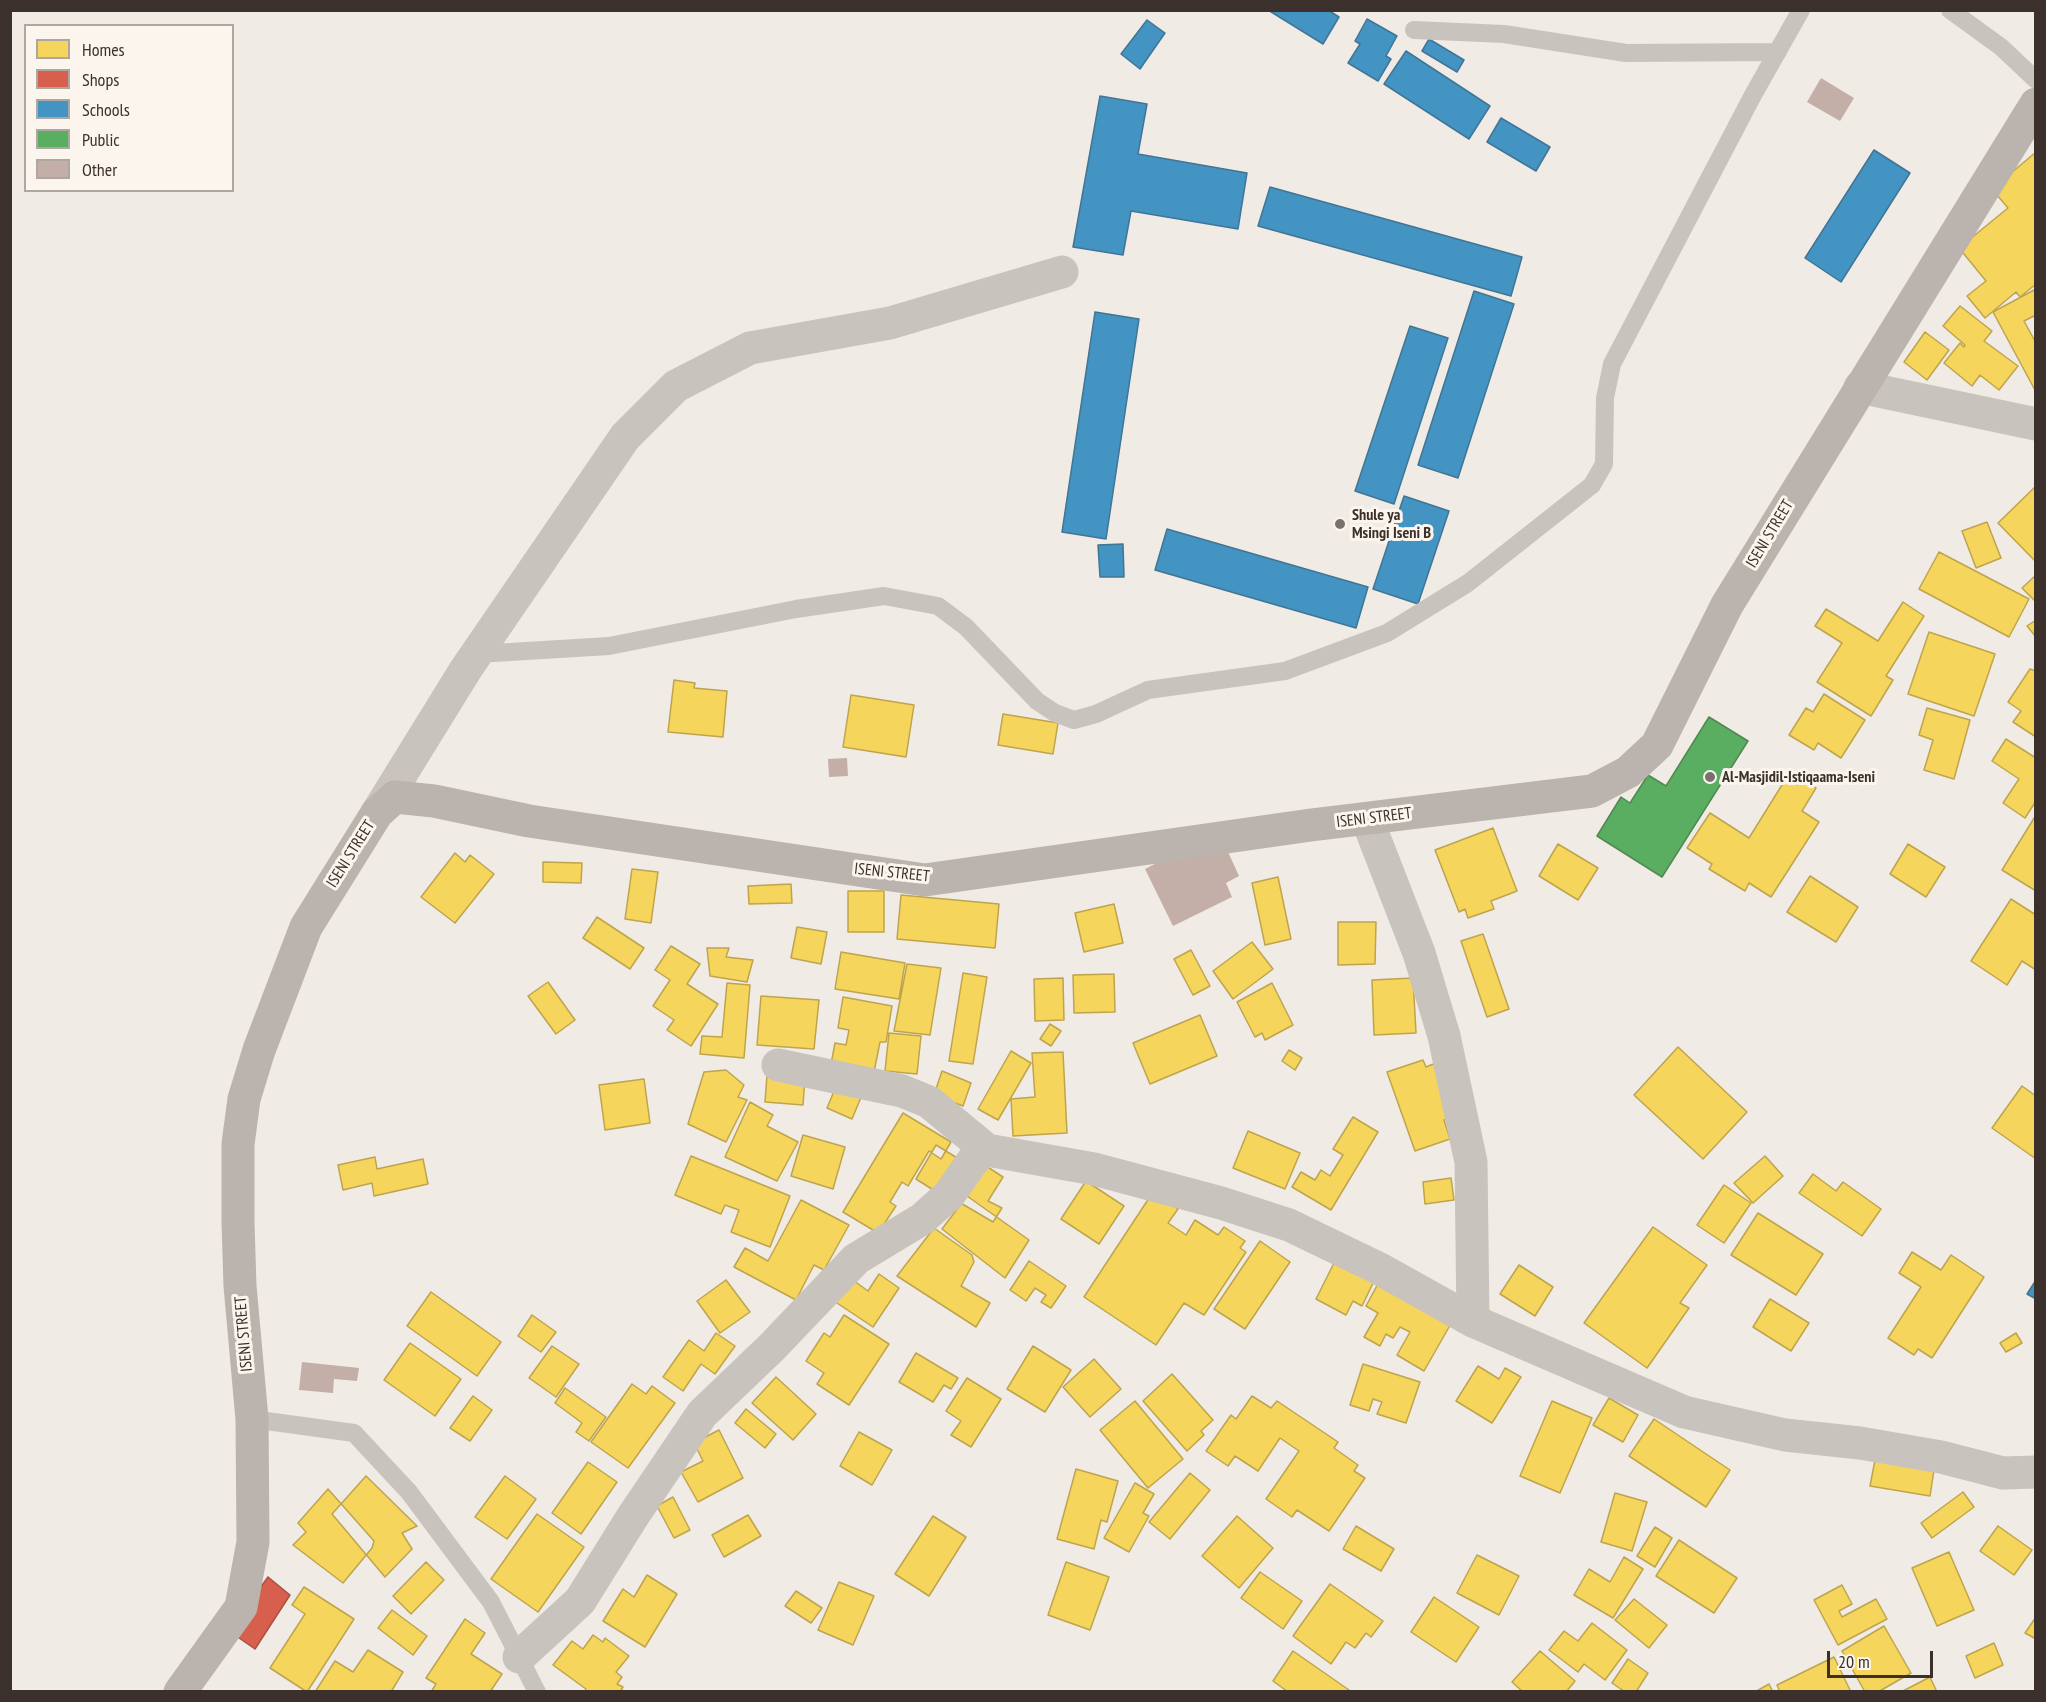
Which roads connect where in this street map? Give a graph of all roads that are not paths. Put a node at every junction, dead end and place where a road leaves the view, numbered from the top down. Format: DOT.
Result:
graph roads {
  1 [pos="1802,10"];
  2 [pos="1950,10"];
  3 [pos="1414,30"];
  4 [pos="1778,52"];
  5 [pos="2036,80"];
  6 [pos="2036,104"];
  7 [pos="1062,272"];
  8 [pos="1860,387"];
  9 [pos="2036,424"];
  10 [pos="477,654"];
  11 [pos="377,813"];
  12 [pos="1367,819"];
  13 [pos="778,1065"];
  14 [pos="987,1150"];
  15 [pos="1473,1321"];
  16 [pos="252,1419"];
  17 [pos="2036,1472"];
  18 [pos="519,1657"];
  19 [pos="180,1692"];
  20 [pos="537,1692"];
  1 -- 4 [label="lane"];
  2 -- 5 [label="lane"];
  3 -- 4 [label="lane"];
  4 -- 10 [label="lane"];
  6 -- 8 [label="street, ISENI STREET"];
  7 -- 10 [label="street"];
  8 -- 9 [label="street"];
  8 -- 12 [label="street, ISENI STREET"];
  10 -- 11 [label="street"];
  11 -- 12 [label="street, ISENI STREET"];
  11 -- 16 [label="street, ISENI STREET"];
  12 -- 15 [label="street"];
  13 -- 14 [label="street"];
  14 -- 15 [label="street"];
  14 -- 18 [label="street"];
  15 -- 17 [label="street"];
  16 -- 18 [label="lane"];
  16 -- 19 [label="street, ISENI STREET"];
  18 -- 20 [label="lane"];
}
